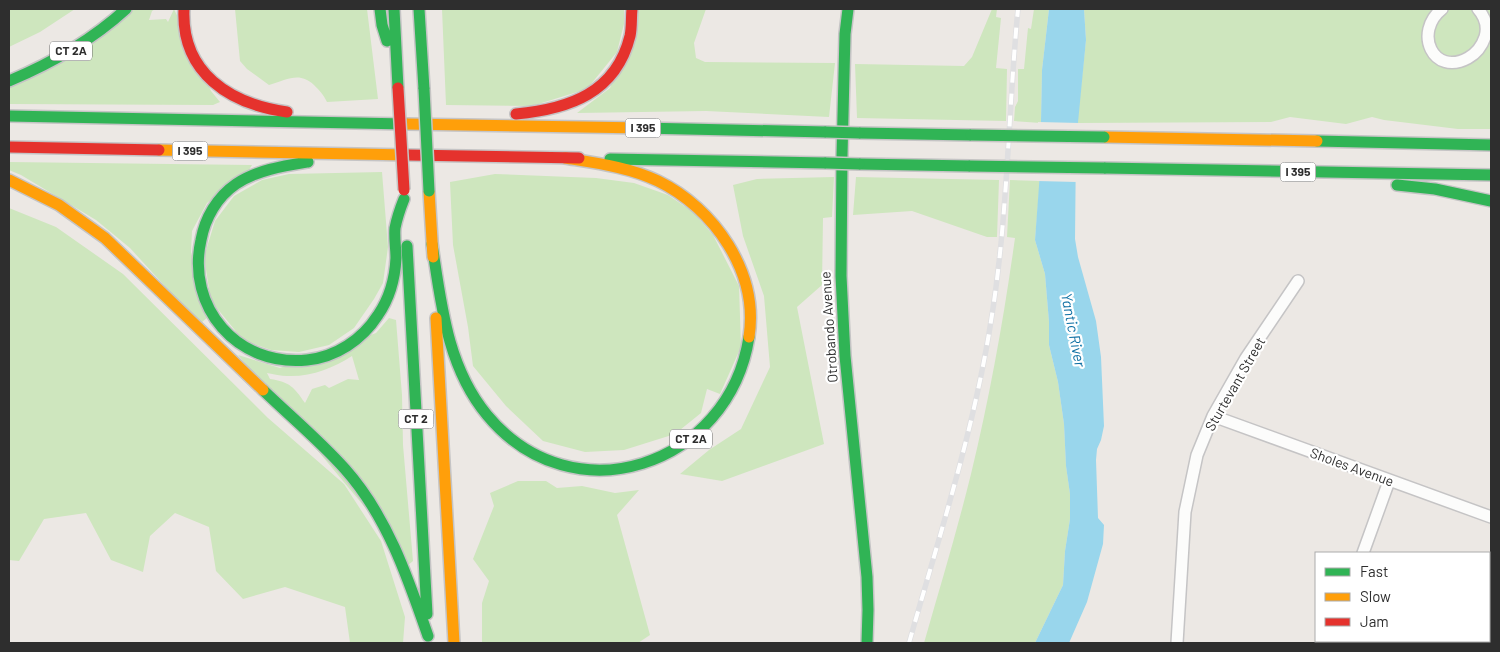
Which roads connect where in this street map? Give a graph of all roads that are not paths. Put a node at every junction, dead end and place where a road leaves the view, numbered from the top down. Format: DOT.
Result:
graph roads {
  1 [pos="126,9"];
  2 [pos="184,9"];
  3 [pos="380,9"];
  4 [pos="394,9"];
  5 [pos="419,9"];
  6 [pos="632,9"];
  7 [pos="848,9"];
  8 [pos="1442,9"];
  9 [pos="1478,9"];
  10 [pos="432,12"];
  11 [pos="422,53"];
  12 [pos="398,73"];
  13 [pos="9,80"];
  14 [pos="9,116"];
  15 [pos="333,123"];
  16 [pos="460,125"];
  17 [pos="1491,145"];
  18 [pos="9,147"];
  19 [pos="371,154"];
  20 [pos="565,158"];
  21 [pos="1347,172"];
  22 [pos="1491,175"];
  23 [pos="9,180"];
  24 [pos="404,195"];
  25 [pos="1491,201"];
  26 [pos="432,244"];
  27 [pos="1298,281"];
  28 [pos="1214,416"];
  29 [pos="1389,481"];
  30 [pos="1491,518"];
  31 [pos="1363,552"];
  32 [pos="428,640"];
  33 [pos="454,643"];
  34 [pos="867,643"];
  35 [pos="1178,643"];
  1 -- 13 [label="main road, CT 2A"];
  2 -- 15 [label="main road"];
  3 -- 12 [label="main road"];
  4 -- 12 [label="main road, CT 2"];
  5 -- 11 [label="main road, CT 2"];
  6 -- 16 [label="main road"];
  7 -- 34 [label="main road, Otrobando Avenue"];
  8 -- 9 [label="street"];
  10 -- 11 [label="main road"];
  11 -- 26 [label="main road, CT 2, bridge"];
  12 -- 24 [label="main road, CT 2, bridge"];
  14 -- 15 [label="main road, I 395"];
  15 -- 16 [label="main road, I 395"];
  16 -- 17 [label="main road, I 395, bridge"];
  18 -- 19 [label="main road, I 395"];
  19 -- 20 [label="main road, I 395"];
  19 -- 24 [label="main road"];
  20 -- 21 [label="main road, I 395, bridge"];
  20 -- 26 [label="main road, CT 2A"];
  21 -- 22 [label="main road, I 395"];
  21 -- 25 [label="main road"];
  23 -- 32 [label="main road"];
  24 -- 32 [label="main road, CT 2"];
  26 -- 33 [label="main road, CT 2"];
  27 -- 28 [label="street, Sturtevant Street"];
  28 -- 29 [label="street, Sholes Avenue"];
  28 -- 35 [label="street, Sturtevant Street"];
  29 -- 30 [label="street, Sholes Avenue"];
  29 -- 31 [label="street"];
}
